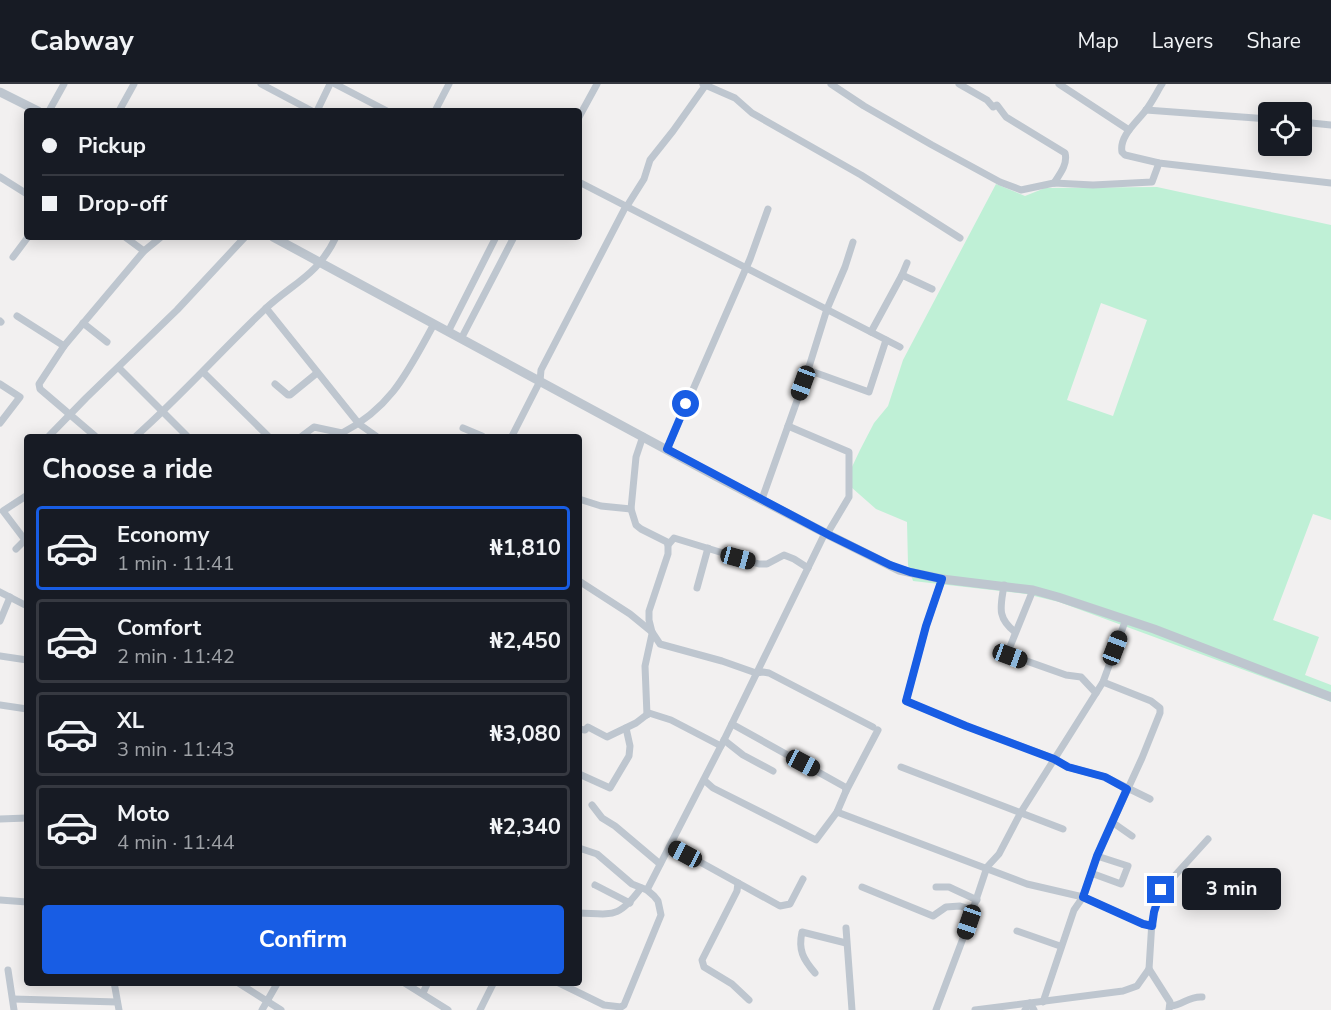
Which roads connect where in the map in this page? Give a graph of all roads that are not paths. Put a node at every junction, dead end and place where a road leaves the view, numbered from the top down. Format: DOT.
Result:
graph roads {
  1 [pos="64,84"];
  2 [pos="134,84"];
  3 [pos="261,84"];
  4 [pos="330,84"];
  5 [pos="335,84"];
  6 [pos="450,84"];
  7 [pos="597,84"];
  8 [pos="831,84"];
  9 [pos="959,84"];
  10 [pos="1059,84"];
  11 [pos="1162,84"];
  12 [pos="704,85"];
  13 [pos="0,92"];
  14 [pos="32,108"];
  15 [pos="51,108"];
  16 [pos="121,108"];
  17 [pos="306,108"];
  18 [pos="318,108"];
  19 [pos="381,108"];
  20 [pos="437,108"];
  21 [pos="1146,110"];
  22 [pos="582,112"];
  23 [pos="1258,118"];
  24 [pos="1312,123"];
  25 [pos="1331,125"];
  26 [pos="1129,130"];
  27 [pos="1160,163"];
  28 [pos="0,177"];
  29 [pos="1054,183"];
  30 [pos="1331,183"];
  31 [pos="582,184"];
  32 [pos="24,192"];
  33 [pos="626,206"];
  34 [pos="768,208"];
  35 [pos="960,238"];
  36 [pos="26,240"];
  37 [pos="129,240"];
  38 [pos="157,240"];
  39 [pos="242,240"];
  40 [pos="279,240"];
  41 [pos="334,240"];
  42 [pos="494,240"];
  43 [pos="512,240"];
  44 [pos="853,242"];
  45 [pos="144,251"];
  46 [pos="13,257"];
  47 [pos="908,262"];
  48 [pos="321,263"];
  49 [pos="746,268"];
  50 [pos="902,275"];
  51 [pos="932,290"];
  52 [pos="266,308"];
  53 [pos="827,309"];
  54 [pos="17,316"];
  55 [pos="83,323"];
  56 [pos="434,324"];
  57 [pos="448,332"];
  58 [pos="871,332"];
  59 [pos="461,339"];
  60 [pos="886,340"];
  61 [pos="107,342"];
  62 [pos="64,346"];
  63 [pos="900,346"];
  64 [pos="119,368"];
  65 [pos="808,370"];
  66 [pos="203,372"];
  67 [pos="317,373"];
  68 [pos="540,381"];
  69 [pos="0,384"];
  70 [pos="275,384"];
  71 [pos="162,412"];
  72 [pos="70,414"];
  73 [pos="0,423"];
  74 [pos="359,424"];
  75 [pos="788,426"];
  76 [pos="463,428"];
  77 [pos="51,434"];
  78 [pos="92,434"];
  79 [pos="138,434"];
  80 [pos="185,434"];
  81 [pos="266,434"];
  82 [pos="305,434"];
  83 [pos="373,434"];
  84 [pos="477,434"];
  85 [pos="513,434"];
  86 [pos="643,436"];
  87 [pos="667,449"];
  88 [pos="24,497"];
  89 [pos="582,500"];
  90 [pos="762,500"];
  91 [pos="631,509"];
  92 [pos="826,534"];
  93 [pos="24,537"];
  94 [pos="24,541"];
  95 [pos="668,545"];
  96 [pos="16,549"];
  97 [pos="708,549"];
  98 [pos="808,568"];
  99 [pos="942,579"];
  100 [pos="582,583"];
  101 [pos="1004,585"];
  102 [pos="697,588"];
  103 [pos="1033,590"];
  104 [pos="0,592"];
  105 [pos="10,597"];
  106 [pos="24,604"];
  107 [pos="1126,620"];
  108 [pos="0,621"];
  109 [pos="652,632"];
  110 [pos="1015,632"];
  111 [pos="0,656"];
  112 [pos="24,660"];
  113 [pos="756,673"];
  114 [pos="1103,682"];
  115 [pos="1096,693"];
  116 [pos="1331,697"];
  117 [pos="0,705"];
  118 [pos="24,709"];
  119 [pos="647,715"];
  120 [pos="732,724"];
  121 [pos="626,728"];
  122 [pos="582,730"];
  123 [pos="723,743"];
  124 [pos="1054,759"];
  125 [pos="901,767"];
  126 [pos="773,771"];
  127 [pos="582,775"];
  128 [pos="704,780"];
  129 [pos="1127,789"];
  130 [pos="846,791"];
  131 [pos="1150,799"];
  132 [pos="592,805"];
  133 [pos="837,812"];
  134 [pos="1021,812"];
  135 [pos="24,818"];
  136 [pos="0,819"];
  137 [pos="1112,822"];
  138 [pos="1063,829"];
  139 [pos="1132,836"];
  140 [pos="1208,839"];
  141 [pos="671,846"];
  142 [pos="582,849"];
  143 [pos="1097,856"];
  144 [pos="660,864"];
  145 [pos="987,867"];
  146 [pos="1091,873"];
  147 [pos="803,879"];
  148 [pos="738,883"];
  149 [pos="595,885"];
  150 [pos="862,887"];
  151 [pos="936,887"];
  152 [pos="644,889"];
  153 [pos="1083,897"];
  154 [pos="0,900"];
  155 [pos="977,900"];
  156 [pos="24,902"];
  157 [pos="630,903"];
  158 [pos="973,910"];
  159 [pos="582,913"];
  160 [pos="1152,926"];
  161 [pos="846,928"];
  162 [pos="1017,931"];
  163 [pos="846,943"];
  164 [pos="1060,946"];
  165 [pos="1149,969"];
  166 [pos="8,970"];
  167 [pos="814,973"];
  168 [pos="115,986"];
  169 [pos="243,986"];
  170 [pos="276,986"];
  171 [pos="410,986"];
  172 [pos="426,986"];
  173 [pos="492,986"];
  174 [pos="565,986"];
  175 [pos="423,993"];
  176 [pos="1202,997"];
  177 [pos="13,999"];
  178 [pos="749,1000"];
  179 [pos="117,1002"];
  180 [pos="267,1002"];
  181 [pos="1043,1002"];
  182 [pos="1030,1008"];
  183 [pos="1170,1008"];
  184 [pos="14,1010"];
  185 [pos="118,1010"];
  186 [pos="262,1010"];
  187 [pos="281,1010"];
  188 [pos="448,1010"];
  189 [pos="480,1010"];
  190 [pos="852,1010"];
  191 [pos="936,1010"];
  192 [pos="975,1010"];
  1 -- 15 [label="street"];
  2 -- 16 [label="street"];
  3 -- 17 [label="street"];
  4 -- 18 [label="street"];
  5 -- 19 [label="street"];
  6 -- 20 [label="street"];
  7 -- 22 [label="street"];
  8 -- 29 [label="street"];
  9 -- 29 [label="street"];
  10 -- 26 [label="street"];
  11 -- 21 [label="street"];
  12 -- 33 [label="street"];
  12 -- 35 [label="street"];
  13 -- 14 [label="street"];
  21 -- 23 [label="street"];
  21 -- 26 [label="street"];
  24 -- 25 [label="street"];
  26 -- 27 [label="street"];
  27 -- 29 [label="street"];
  27 -- 30 [label="street"];
  28 -- 32 [label="street"];
  31 -- 33 [label="street"];
  33 -- 49 [label="street"];
  33 -- 68 [label="street"];
  34 -- 49 [label="street"];
  36 -- 46 [label="street"];
  37 -- 45 [label="street"];
  38 -- 45 [label="street"];
  39 -- 64 [label="street"];
  40 -- 48 [label="street"];
  41 -- 48 [label="street"];
  42 -- 57 [label="street"];
  43 -- 59 [label="street"];
  44 -- 53 [label="street"];
  45 -- 55 [label="street"];
  47 -- 50 [label="street"];
  48 -- 52 [label="street"];
  48 -- 56 [label="street"];
  49 -- 53 [label="street"];
  49 -- 87 [label="street"];
  50 -- 51 [label="street"];
  50 -- 58 [label="street"];
  52 -- 66 [label="street"];
  52 -- 67 [label="street"];
  53 -- 58 [label="street"];
  53 -- 65 [label="street"];
  54 -- 62 [label="street"];
  55 -- 61 [label="street"];
  55 -- 62 [label="street"];
  56 -- 57 [label="street"];
  56 -- 74 [label="street"];
  57 -- 59 [label="street"];
  58 -- 60 [label="street"];
  59 -- 68 [label="street"];
  60 -- 63 [label="street"];
  60 -- 65 [label="street"];
  62 -- 72 [label="street"];
  64 -- 71 [label="street"];
  64 -- 72 [label="street"];
  65 -- 75 [label="street"];
  66 -- 71 [label="street"];
  66 -- 81 [label="street"];
  67 -- 70 [label="street"];
  67 -- 74 [label="street"];
  68 -- 85 [label="street"];
  68 -- 86 [label="street"];
  69 -- 73 [label="street"];
  71 -- 79 [label="street"];
  71 -- 80 [label="street"];
  72 -- 77 [label="street"];
  72 -- 78 [label="street"];
  74 -- 82 [label="street"];
  74 -- 83 [label="street"];
  75 -- 90 [label="street"];
  75 -- 92 [label="street"];
  76 -- 84 [label="street"];
  86 -- 87 [label="street"];
  86 -- 91 [label="street"];
  87 -- 90 [label="street"];
  88 -- 93 [label="street"];
  89 -- 91 [label="street"];
  90 -- 92 [label="street"];
  91 -- 95 [label="street"];
  92 -- 98 [label="street"];
  92 -- 99 [label="street"];
  94 -- 96 [label="street"];
  95 -- 97 [label="street"];
  95 -- 109 [label="street"];
  97 -- 98 [label="street"];
  97 -- 102 [label="street"];
  98 -- 113 [label="street"];
  99 -- 101 [label="street"];
  99 -- 124 [label="street"];
  100 -- 109 [label="street"];
  101 -- 103 [label="street"];
  101 -- 110 [label="street"];
  103 -- 107 [label="street"];
  103 -- 110 [label="street"];
  104 -- 105 [label="street"];
  105 -- 106 [label="street"];
  105 -- 108 [label="street"];
  107 -- 114 [label="street"];
  107 -- 116 [label="street"];
  109 -- 113 [label="street"];
  109 -- 119 [label="street"];
  110 -- 115 [label="street"];
  111 -- 112 [label="street"];
  113 -- 120 [label="street"];
  113 -- 130 [label="street"];
  114 -- 115 [label="street"];
  114 -- 129 [label="street"];
  115 -- 124 [label="street"];
  117 -- 118 [label="street"];
  119 -- 121 [label="street"];
  119 -- 123 [label="street"];
  120 -- 123 [label="street"];
  120 -- 130 [label="street"];
  121 -- 122 [label="street"];
  121 -- 127 [label="street"];
  123 -- 126 [label="street"];
  123 -- 128 [label="street"];
  124 -- 129 [label="street"];
  124 -- 134 [label="street"];
  125 -- 134 [label="street"];
  128 -- 133 [label="street"];
  128 -- 141 [label="street"];
  129 -- 131 [label="street"];
  129 -- 137 [label="street"];
  130 -- 133 [label="street"];
  132 -- 144 [label="street"];
  133 -- 145 [label="street"];
  134 -- 138 [label="street"];
  134 -- 145 [label="street"];
  135 -- 136 [label="street"];
  137 -- 139 [label="street"];
  137 -- 143 [label="street"];
  140 -- 160 [label="street"];
  141 -- 144 [label="street"];
  141 -- 148 [label="street"];
  142 -- 152 [label="street"];
  143 -- 146 [label="street"];
  143 -- 146 [label="street"];
  144 -- 152 [label="street"];
  145 -- 153 [label="street"];
  145 -- 155 [label="street"];
  146 -- 153 [label="street"];
  147 -- 148 [label="street"];
  148 -- 178 [label="street"];
  149 -- 157 [label="street"];
  150 -- 158 [label="street"];
  151 -- 155 [label="street"];
  152 -- 157 [label="street"];
  152 -- 174 [label="street"];
  153 -- 160 [label="street"];
  153 -- 164 [label="street"];
  154 -- 156 [label="street"];
  155 -- 158 [label="street"];
  157 -- 159 [label="street"];
  158 -- 191 [label="street"];
  160 -- 165 [label="street"];
  161 -- 163 [label="street"];
  162 -- 164 [label="street"];
  163 -- 167 [label="street"];
  163 -- 190 [label="street"];
  164 -- 181 [label="street"];
  165 -- 181 [label="street"];
  165 -- 183 [label="street"];
  166 -- 177 [label="street"];
  168 -- 179 [label="street"];
  169 -- 180 [label="street"];
  170 -- 180 [label="street"];
  171 -- 175 [label="street"];
  172 -- 175 [label="street"];
  173 -- 189 [label="street"];
  175 -- 188 [label="street"];
  176 -- 183 [label="street"];
  177 -- 179 [label="street"];
  177 -- 184 [label="street"];
  179 -- 185 [label="street"];
  180 -- 186 [label="street"];
  180 -- 187 [label="street"];
  181 -- 182 [label="street"];
  182 -- 192 [label="street"];
}
